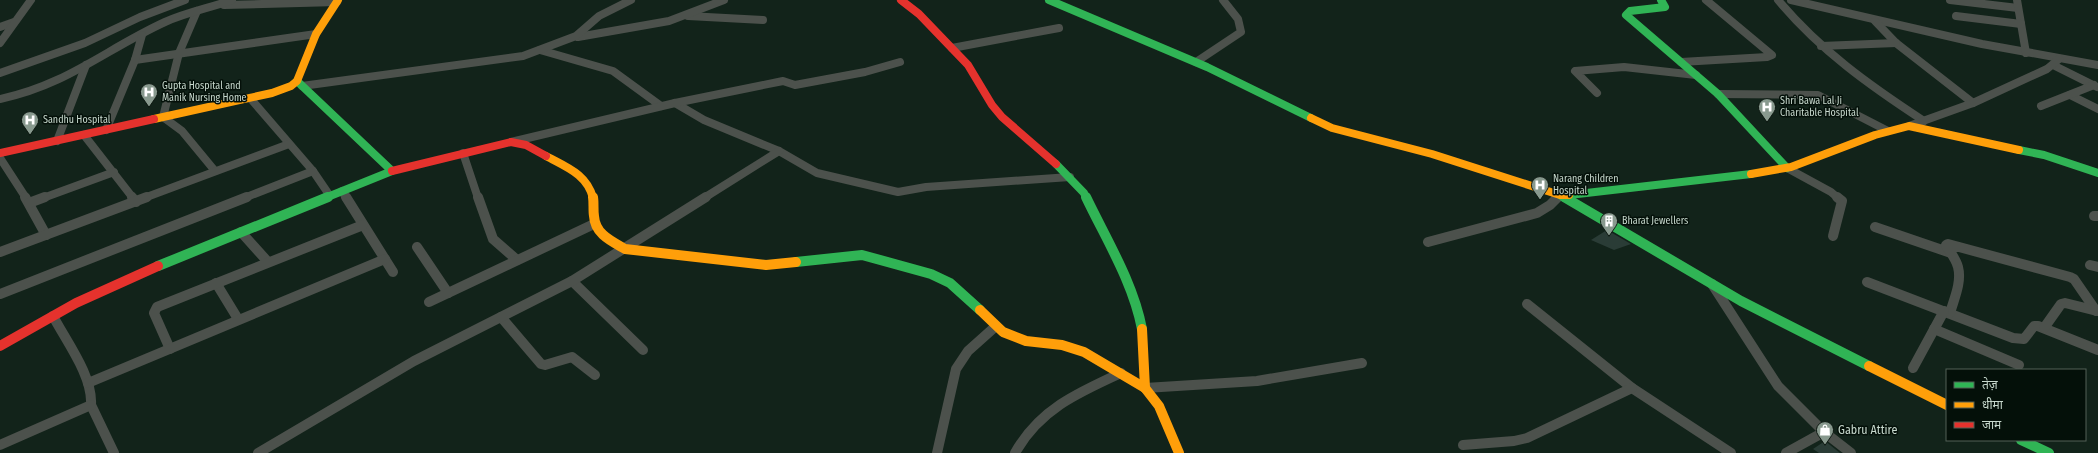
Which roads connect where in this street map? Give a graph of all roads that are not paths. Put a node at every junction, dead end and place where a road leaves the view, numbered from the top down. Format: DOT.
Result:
graph roads {
  1 [pos="31,0"];
  2 [pos="185,0"];
  3 [pos="232,0"];
  4 [pos="631,0"];
  5 [pos="724,0"];
  6 [pos="902,0"];
  7 [pos="1049,0"];
  8 [pos="1223,0"];
  9 [pos="1661,0"];
  10 [pos="1706,0"];
  11 [pos="1778,0"];
  12 [pos="1791,0"];
  13 [pos="1950,0"];
  14 [pos="2017,0"];
  15 [pos="337,1"];
  16 [pos="218,5"];
  17 [pos="2018,8"];
  18 [pos="197,11"];
  19 [pos="685,16"];
  20 [pos="1956,16"];
  21 [pos="764,20"];
  22 [pos="1875,21"];
  23 [pos="14,22"];
  24 [pos="2021,24"];
  25 [pos="0,27"];
  26 [pos="1059,28"];
  27 [pos="316,34"];
  28 [pos="142,35"];
  29 [pos="571,38"];
  30 [pos="0,43"];
  31 [pos="1896,43"];
  32 [pos="1821,46"];
  33 [pos="952,48"];
  34 [pos="540,50"];
  35 [pos="179,53"];
  36 [pos="2026,53"];
  37 [pos="2059,59"];
  38 [pos="135,60"];
  39 [pos="900,62"];
  40 [pos="1196,62"];
  41 [pos="1681,62"];
  42 [pos="86,65"];
  43 [pos="2053,65"];
  44 [pos="2098,65"];
  45 [pos="0,73"];
  46 [pos="1696,75"];
  47 [pos="300,83"];
  48 [pos="2096,86"];
  49 [pos="1597,93"];
  50 [pos="1718,94"];
  51 [pos="2070,95"];
  52 [pos="250,98"];
  53 [pos="0,99"];
  54 [pos="675,103"];
  55 [pos="1973,103"];
  56 [pos="661,106"];
  57 [pos="2041,106"];
  58 [pos="2098,109"];
  59 [pos="163,117"];
  60 [pos="1924,120"];
  61 [pos="1909,126"];
  62 [pos="106,130"];
  63 [pos="1888,131"];
  64 [pos="84,135"];
  65 [pos="58,141"];
  66 [pos="511,142"];
  67 [pos="289,144"];
  68 [pos="779,151"];
  69 [pos="0,153"];
  70 [pos="463,153"];
  71 [pos="0,158"];
  72 [pos="1787,168"];
  73 [pos="215,171"];
  74 [pos="313,171"];
  75 [pos="392,171"];
  76 [pos="114,172"];
  77 [pos="2098,173"];
  78 [pos="1070,177"];
  79 [pos="342,191"];
  80 [pos="1560,195"];
  81 [pos="330,196"];
  82 [pos="136,202"];
  83 [pos="29,203"];
  84 [pos="594,224"];
  85 [pos="363,225"];
  86 [pos="1875,227"];
  87 [pos="241,232"];
  88 [pos="46,235"];
  89 [pos="1833,236"];
  90 [pos="1428,242"];
  91 [pos="417,246"];
  92 [pos="625,249"];
  93 [pos="0,252"];
  94 [pos="1950,253"];
  95 [pos="385,259"];
  96 [pos="517,260"];
  97 [pos="268,262"];
  98 [pos="393,272"];
  99 [pos="572,280"];
  100 [pos="1867,282"];
  101 [pos="216,283"];
  102 [pos="1712,284"];
  103 [pos="448,292"];
  104 [pos="0,294"];
  105 [pos="429,302"];
  106 [pos="1527,304"];
  107 [pos="2097,311"];
  108 [pos="1947,312"];
  109 [pos="53,316"];
  110 [pos="501,317"];
  111 [pos="238,319"];
  112 [pos="996,326"];
  113 [pos="2044,328"];
  114 [pos="1934,329"];
  115 [pos="0,346"];
  116 [pos="170,349"];
  117 [pos="643,350"];
  118 [pos="2098,350"];
  119 [pos="1362,363"];
  120 [pos="2019,365"];
  121 [pos="1913,368"];
  122 [pos="1121,373"];
  123 [pos="595,375"];
  124 [pos="88,383"];
  125 [pos="1145,388"];
  126 [pos="1632,388"];
  127 [pos="1946,404"];
  128 [pos="91,405"];
  129 [pos="1824,432"];
  130 [pos="2023,441"];
  131 [pos="0,445"];
  132 [pos="1462,445"];
  133 [pos="114,453"];
  134 [pos="258,453"];
  135 [pos="937,453"];
  136 [pos="1015,453"];
  137 [pos="1179,453"];
  138 [pos="1731,453"];
  139 [pos="1786,453"];
  140 [pos="1851,453"];
  141 [pos="2049,453"];
  1 -- 23 [label="street"];
  2 -- 45 [label="street"];
  3 -- 16 [label="street"];
  4 -- 29 [label="street"];
  5 -- 19 [label="street"];
  6 -- 33 [label="street"];
  7 -- 40 [label="street"];
  8 -- 40 [label="street"];
  9 -- 41 [label="street"];
  10 -- 41 [label="street"];
  11 -- 32 [label="street"];
  12 -- 22 [label="street"];
  13 -- 17 [label="street"];
  14 -- 17 [label="street"];
  15 -- 16 [label="street"];
  15 -- 27 [label="street"];
  16 -- 18 [label="street"];
  17 -- 24 [label="street"];
  18 -- 28 [label="street"];
  18 -- 35 [label="street"];
  19 -- 21 [label="street"];
  19 -- 29 [label="street"];
  20 -- 24 [label="street"];
  22 -- 31 [label="street"];
  22 -- 36 [label="street"];
  23 -- 25 [label="street"];
  23 -- 30 [label="street"];
  24 -- 36 [label="street"];
  26 -- 33 [label="street"];
  27 -- 35 [label="street"];
  27 -- 47 [label="street"];
  28 -- 38 [label="street"];
  28 -- 42 [label="street"];
  29 -- 34 [label="street"];
  31 -- 32 [label="street"];
  31 -- 55 [label="street"];
  32 -- 60 [label="street"];
  33 -- 78 [label="street"];
  34 -- 47 [label="street"];
  34 -- 56 [label="street"];
  35 -- 38 [label="street"];
  35 -- 59 [label="street"];
  36 -- 37 [label="street"];
  37 -- 43 [label="street"];
  37 -- 44 [label="street"];
  38 -- 62 [label="street"];
  39 -- 54 [label="street"];
  40 -- 80 [label="street"];
  41 -- 46 [label="street"];
  42 -- 53 [label="street"];
  42 -- 65 [label="street"];
  43 -- 48 [label="street"];
  43 -- 55 [label="street"];
  46 -- 49 [label="street"];
  46 -- 50 [label="street"];
  47 -- 52 [label="street"];
  47 -- 75 [label="street"];
  48 -- 51 [label="street"];
  50 -- 63 [label="street"];
  50 -- 72 [label="street"];
  51 -- 57 [label="street"];
  51 -- 58 [label="street"];
  52 -- 59 [label="street"];
  52 -- 67 [label="street"];
  54 -- 56 [label="street"];
  54 -- 68 [label="street"];
  55 -- 60 [label="street"];
  56 -- 66 [label="street"];
  59 -- 62 [label="street"];
  59 -- 73 [label="street"];
  60 -- 61 [label="street"];
  61 -- 63 [label="street"];
  61 -- 77 [label="street"];
  62 -- 64 [label="street"];
  63 -- 72 [label="street"];
  64 -- 65 [label="street"];
  64 -- 76 [label="street"];
  65 -- 69 [label="street"];
  66 -- 70 [label="street"];
  66 -- 84 [label="street"];
  67 -- 73 [label="street"];
  67 -- 74 [label="street"];
  68 -- 78 [label="street"];
  68 -- 92 [label="street"];
  70 -- 75 [label="street"];
  70 -- 96 [label="street"];
  71 -- 83 [label="street"];
  72 -- 80 [label="street"];
  72 -- 89 [label="street"];
  73 -- 82 [label="street"];
  74 -- 81 [label="street"];
  74 -- 104 [label="street"];
  75 -- 79 [label="street"];
  76 -- 82 [label="street"];
  76 -- 83 [label="street"];
  78 -- 125 [label="street"];
  79 -- 81 [label="street"];
  79 -- 85 [label="street"];
  80 -- 90 [label="street"];
  80 -- 102 [label="street"];
  81 -- 87 [label="street"];
  82 -- 88 [label="street"];
  83 -- 88 [label="street"];
  84 -- 92 [label="street"];
  84 -- 96 [label="street"];
  85 -- 95 [label="street"];
  85 -- 97 [label="street"];
  86 -- 94 [label="street"];
  87 -- 97 [label="street"];
  87 -- 109 [label="street"];
  88 -- 93 [label="street"];
  91 -- 103 [label="street"];
  92 -- 99 [label="street"];
  92 -- 112 [label="street"];
  94 -- 107 [label="street"];
  94 -- 108 [label="street"];
  95 -- 98 [label="street"];
  95 -- 111 [label="street"];
  96 -- 103 [label="street"];
  97 -- 101 [label="street"];
  99 -- 110 [label="street"];
  99 -- 117 [label="street"];
  100 -- 108 [label="street"];
  101 -- 111 [label="street"];
  101 -- 116 [label="street"];
  102 -- 127 [label="street"];
  102 -- 129 [label="street"];
  103 -- 105 [label="street"];
  106 -- 126 [label="street"];
  107 -- 113 [label="street"];
  108 -- 113 [label="street"];
  108 -- 114 [label="street"];
  109 -- 115 [label="street"];
  109 -- 124 [label="street"];
  110 -- 123 [label="street"];
  110 -- 134 [label="street"];
  111 -- 116 [label="street"];
  112 -- 122 [label="street"];
  112 -- 135 [label="street"];
  113 -- 118 [label="street"];
  114 -- 120 [label="street"];
  114 -- 121 [label="street"];
  116 -- 124 [label="street"];
  119 -- 125 [label="street"];
  122 -- 125 [label="street"];
  122 -- 136 [label="street"];
  124 -- 128 [label="street"];
  125 -- 137 [label="street"];
  126 -- 132 [label="street"];
  126 -- 138 [label="street"];
  128 -- 131 [label="street"];
  128 -- 133 [label="street"];
  129 -- 139 [label="street"];
  129 -- 140 [label="street"];
  130 -- 141 [label="street"];
}
